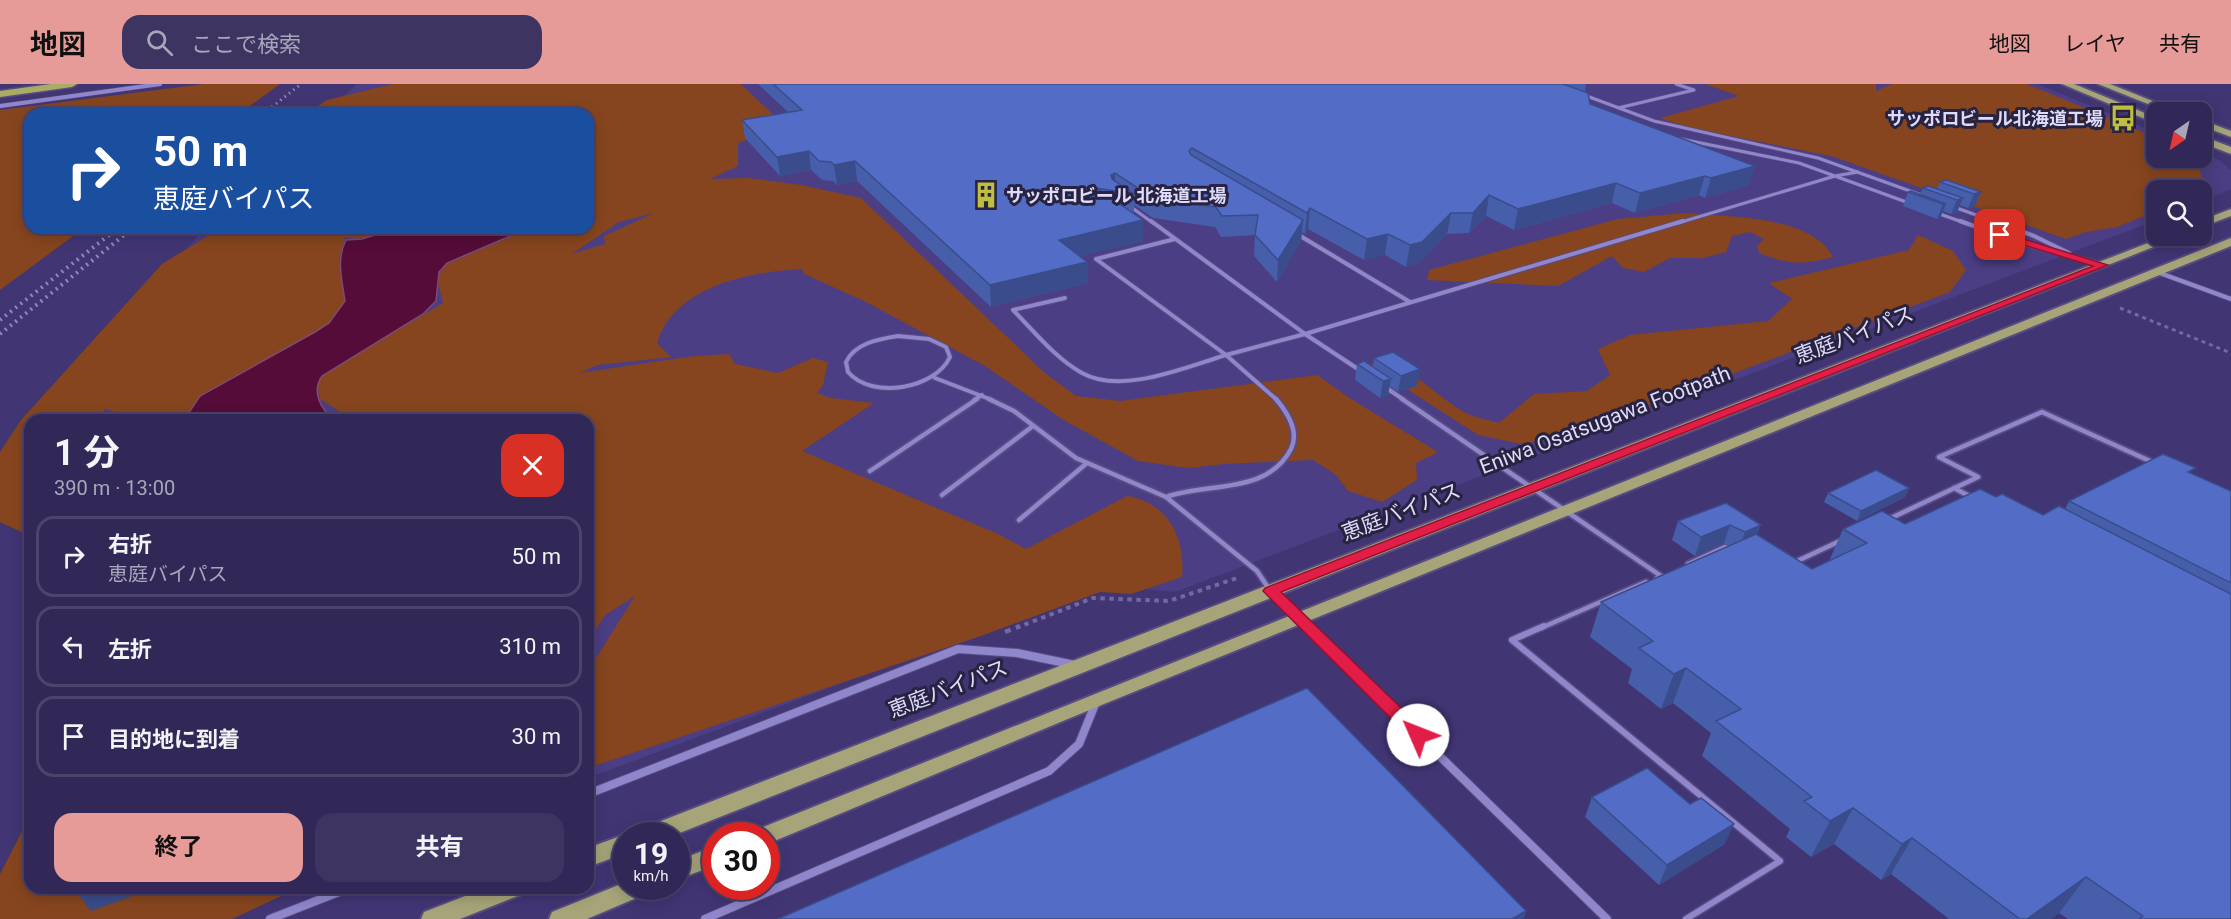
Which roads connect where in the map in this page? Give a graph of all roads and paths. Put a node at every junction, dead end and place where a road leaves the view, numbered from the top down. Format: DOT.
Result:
graph roads {
  1 [pos="72,84"];
  2 [pos="160,84"];
  3 [pos="1677,84"];
  4 [pos="2066,84"];
  5 [pos="2102,84"];
  6 [pos="1575,92"];
  7 [pos="0,94"];
  8 [pos="2149,102"];
  9 [pos="0,106"];
  10 [pos="1618,108"];
  11 [pos="1624,110"];
  12 [pos="1614,112"];
  13 [pos="2146,117"];
  14 [pos="2212,127"];
  15 [pos="2231,134"];
  16 [pos="1673,137"];
  17 [pos="2212,143"];
  18 [pos="2231,151"];
  19 [pos="1858,172"];
  20 [pos="1835,176"];
  21 [pos="1924,196"];
  22 [pos="1124,202"];
  23 [pos="1912,204"];
  24 [pos="1946,204"];
  25 [pos="1934,212"];
  26 [pos="2231,212"];
  27 [pos="2212,220"];
  28 [pos="1291,231"];
  29 [pos="1175,239"];
  30 [pos="2231,242"];
  31 [pos="2150,246"];
  32 [pos="2079,258"];
  33 [pos="2103,265"];
  34 [pos="2156,272"];
  35 [pos="2094,297"];
  36 [pos="1065,298"];
  37 [pos="2231,299"];
  38 [pos="1410,302"];
  39 [pos="1305,334"];
  40 [pos="2231,353"];
  41 [pos="1226,355"];
  42 [pos="1364,373"];
  43 [pos="935,378"];
  44 [pos="1384,386"];
  45 [pos="982,395"];
  46 [pos="1033,426"];
  47 [pos="1087,463"];
  48 [pos="2157,465"];
  49 [pos="870,471"];
  50 [pos="1534,488"];
  51 [pos="1954,488"];
  52 [pos="942,495"];
  53 [pos="1166,497"];
  54 [pos="1975,499"];
  55 [pos="1564,510"];
  56 [pos="1019,520"];
  57 [pos="1882,522"];
  58 [pos="1851,536"];
  59 [pos="1734,552"];
  60 [pos="1789,565"];
  61 [pos="1683,566"];
  62 [pos="1257,571"];
  63 [pos="1672,571"];
  64 [pos="1662,576"];
  65 [pos="1270,591"];
  66 [pos="1298,618"];
  67 [pos="1003,632"];
  68 [pos="1078,665"];
  69 [pos="1097,699"];
  70 [pos="594,792"];
  71 [pos="681,822"];
  72 [pos="780,829"];
  73 [pos="612,849"];
  74 [pos="594,856"];
  75 [pos="334,894"];
  76 [pos="497,894"];
  77 [pos="612,898"];
  78 [pos="270,919"];
  79 [pos="433,919"];
  80 [pos="561,919"];
  81 [pos="705,919"];
  82 [pos="1606,919"];
  83 [pos="1686,919"];
  1 -- 7 [label="highway"];
  2 -- 9 [label="street"];
  3 -- 10 [label="lane"];
  4 -- 13 [label="highway"];
  5 -- 8 [label="highway"];
  6 -- 10 [label="lane"];
  10 -- 11 [label="lane"];
  11 -- 12 [label="lane"];
  11 -- 19 [label="lane"];
  14 -- 15 [label="highway"];
  16 -- 20 [label="lane"];
  17 -- 18 [label="highway"];
  19 -- 20 [label="lane"];
  19 -- 21 [label="lane"];
  20 -- 23 [label="lane"];
  20 -- 38 [label="lane"];
  22 -- 29 [label="lane"];
  24 -- 32 [label="lane"];
  25 -- 32 [label="lane"];
  26 -- 27 [label="highway"];
  28 -- 38 [label="lane"];
  29 -- 39 [label="lane"];
  29 -- 41 [label="lane"];
  30 -- 34 [label="highway"];
  31 -- 33 [label="highway, 恵庭バイパス"];
  32 -- 33 [label="lane"];
  33 -- 50 [label="highway, 恵庭バイパス"];
  34 -- 35 [label="highway"];
  34 -- 37 [label="lane"];
  35 -- 40 [label="path"];
  35 -- 55 [label="highway"];
  36 -- 41 [label="lane"];
  38 -- 39 [label="lane"];
  39 -- 41 [label="lane"];
  39 -- 42 [label="lane"];
  41 -- 53 [label="lane"];
  43 -- 43 [label="lane"];
  43 -- 45 [label="lane"];
  44 -- 50 [label="lane"];
  45 -- 46 [label="lane"];
  45 -- 49 [label="lane"];
  46 -- 47 [label="lane"];
  46 -- 52 [label="lane"];
  47 -- 53 [label="lane"];
  47 -- 56 [label="lane"];
  48 -- 51 [label="lane"];
  50 -- 55 [label="lane"];
  50 -- 65 [label="highway, 恵庭バイパス"];
  51 -- 54 [label="lane"];
  51 -- 57 [label="lane"];
  53 -- 62 [label="lane"];
  55 -- 64 [label="lane"];
  55 -- 66 [label="highway"];
  58 -- 60 [label="lane"];
  59 -- 61 [label="lane"];
  62 -- 65 [label="lane"];
  62 -- 67 [label="path"];
  63 -- 64 [label="lane"];
  64 -- 83 [label="lane"];
  65 -- 66 [label="street"];
  65 -- 68 [label="highway, 恵庭バイパス"];
  66 -- 69 [label="highway"];
  66 -- 82 [label="street"];
  68 -- 70 [label="street"];
  68 -- 71 [label="highway, 恵庭バイパス"];
  69 -- 72 [label="highway"];
  69 -- 81 [label="street"];
  73 -- 74 [label="highway"];
  75 -- 78 [label="street"];
  76 -- 79 [label="highway"];
  77 -- 80 [label="highway"];
}
